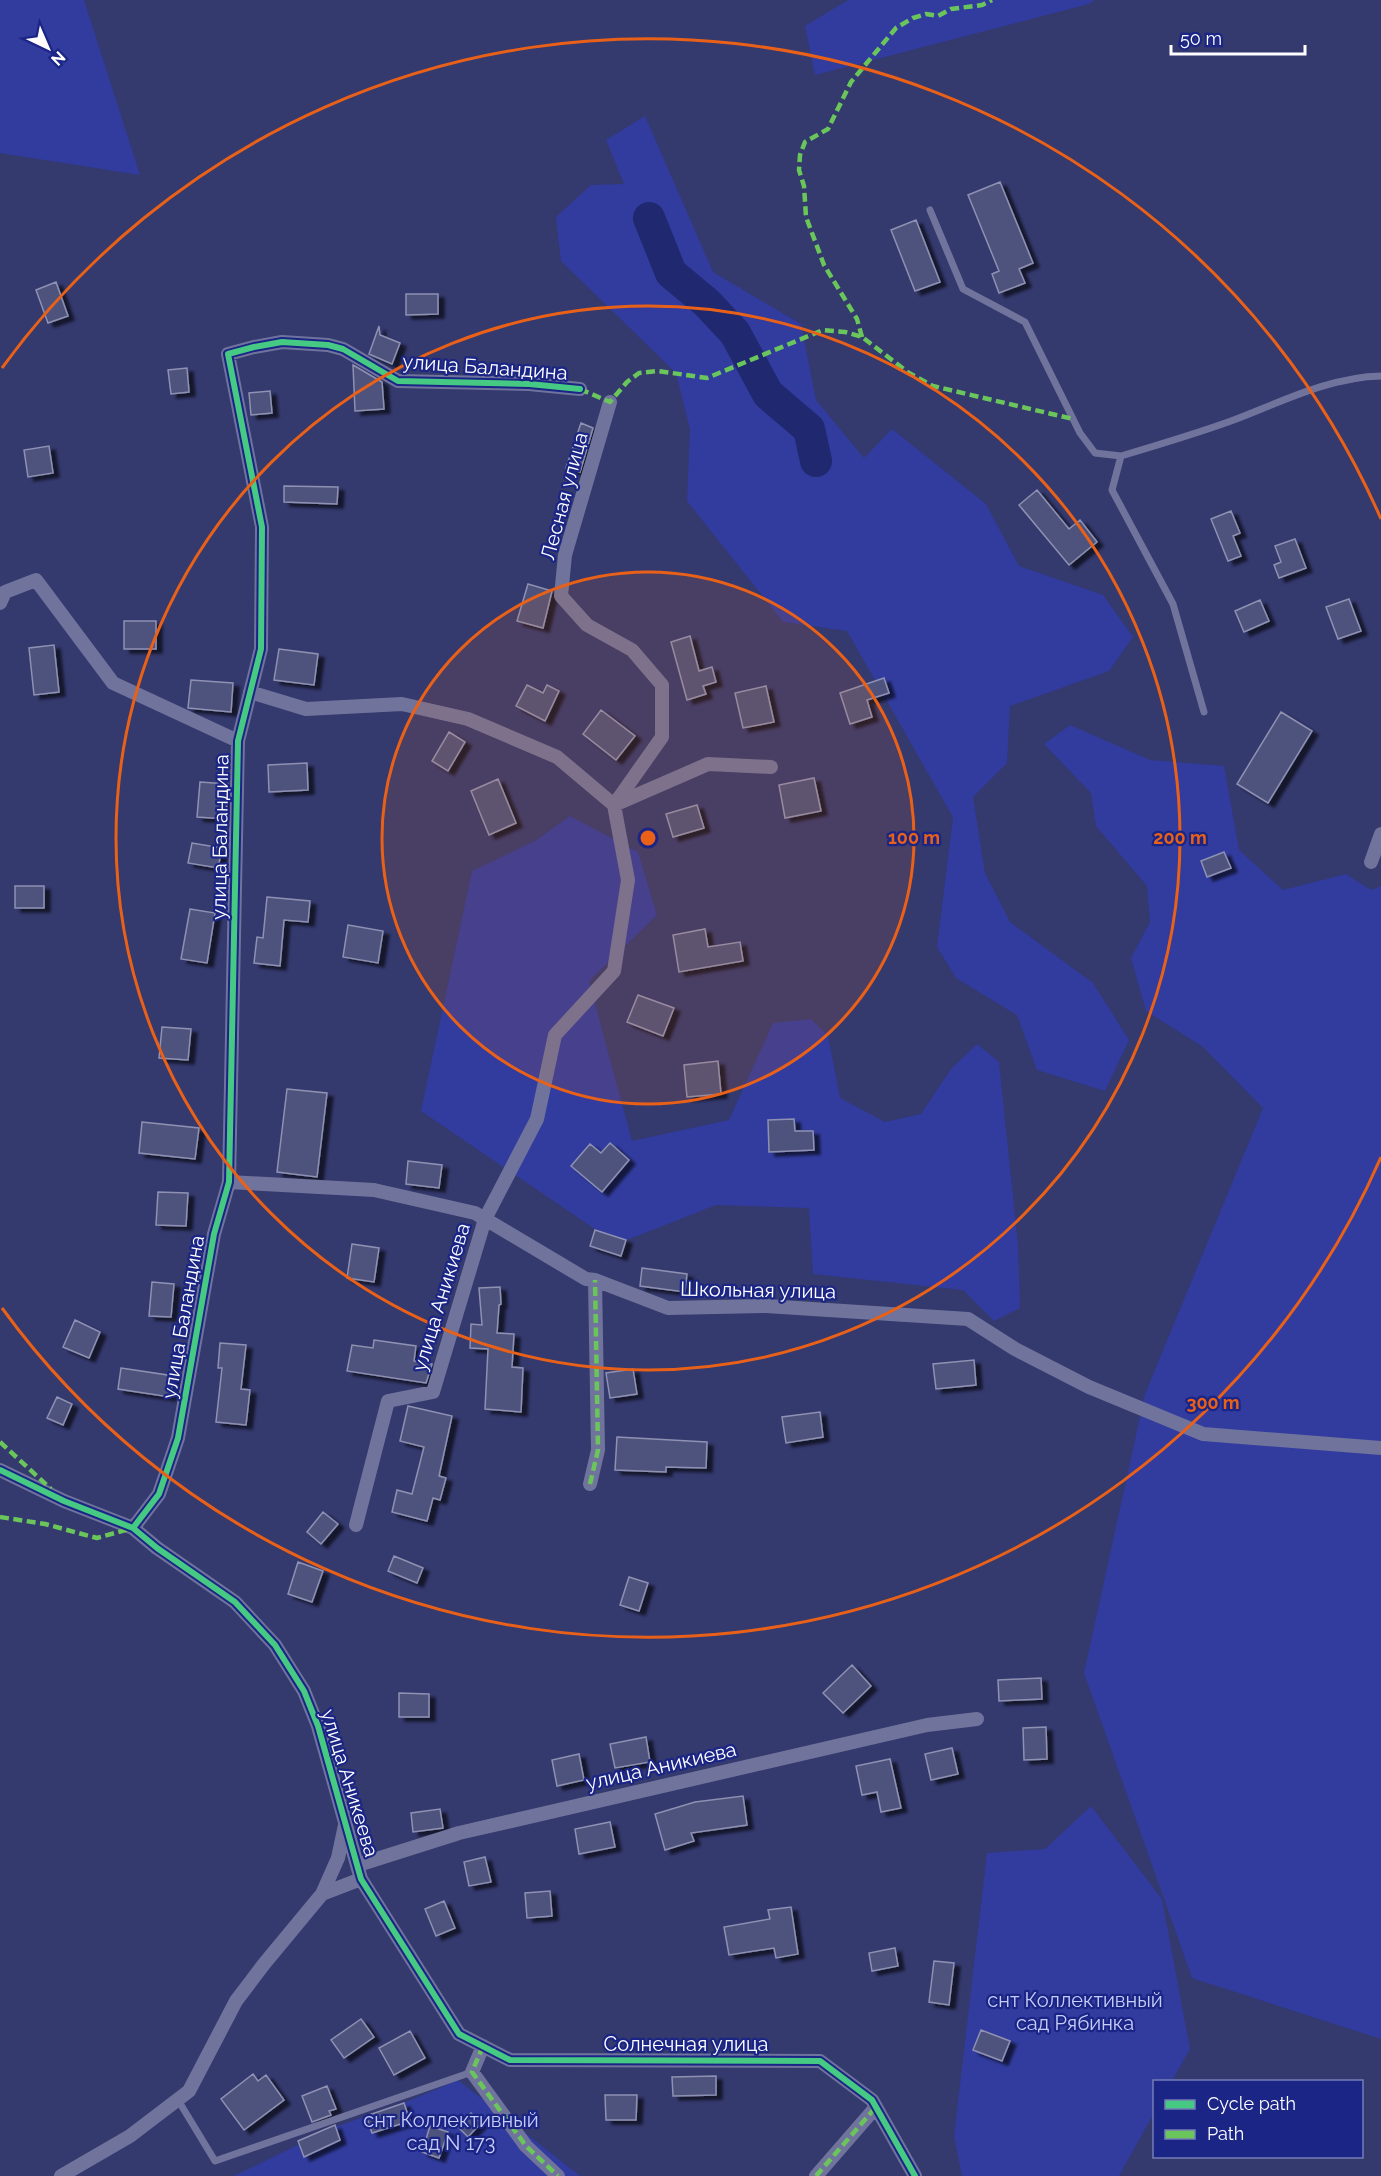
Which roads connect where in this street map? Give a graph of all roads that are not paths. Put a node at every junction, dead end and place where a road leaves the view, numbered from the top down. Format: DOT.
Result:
graph roads {
  1 [pos="930,210"];
  2 [pos="1381,376"];
  3 [pos="580,389"];
  4 [pos="610,402"];
  5 [pos="1121,456"];
  6 [pos="0,603"];
  7 [pos="250,692"];
  8 [pos="1204,712"];
  9 [pos="238,741"];
  10 [pos="771,767"];
  11 [pos="614,805"];
  12 [pos="1381,834"];
  13 [pos="1371,862"];
  14 [pos="229,1182"];
  15 [pos="485,1218"];
  16 [pos="595,1280"];
  17 [pos="1381,1448"];
  18 [pos="0,1470"];
  19 [pos="590,1484"];
  20 [pos="356,1525"];
  21 [pos="133,1528"];
  22 [pos="977,1719"];
  23 [pos="345,1824"];
  24 [pos="359,1872"];
  25 [pos="322,1894"];
  26 [pos="483,2046"];
  27 [pos="472,2072"];
  28 [pos="178,2100"];
  29 [pos="876,2107"];
  30 [pos="61,2176"];
  31 [pos="558,2176"];
  32 [pos="816,2176"];
  33 [pos="915,2176"];
  1 -- 5 [label="lane"];
  2 -- 5 [label="lane"];
  3 -- 7 [label="street, улица Баландина"];
  4 -- 11 [label="street, Лесная улица"];
  5 -- 8 [label="lane"];
  6 -- 9 [label="street"];
  7 -- 9 [label="street, улица Баландина"];
  7 -- 11 [label="street"];
  9 -- 14 [label="street, улица Баландина"];
  10 -- 11 [label="street"];
  11 -- 15 [label="street"];
  12 -- 13 [label="street"];
  14 -- 15 [label="street, Школьная улица"];
  14 -- 21 [label="street, улица Баландина"];
  15 -- 16 [label="street, Школьная улица"];
  15 -- 20 [label="street, улица Аникиева"];
  16 -- 17 [label="street, Школьная улица"];
  16 -- 19 [label="street"];
  18 -- 21 [label="street, улица Аникеева"];
  21 -- 23 [label="street, улица Аникеева"];
  22 -- 24 [label="street, улица Аникиева"];
  23 -- 24 [label="street, улица Аникеева"];
  23 -- 25 [label="street"];
  24 -- 25 [label="street, улица Аникиева"];
  24 -- 26 [label="street, улица Аникеева"];
  25 -- 28 [label="street"];
  26 -- 27 [label="street"];
  26 -- 29 [label="street, Солнечная улица"];
  27 -- 28 [label="lane"];
  27 -- 31 [label="street"];
  28 -- 30 [label="street"];
  29 -- 32 [label="street"];
  29 -- 33 [label="street, Солнечная улица"];
}
